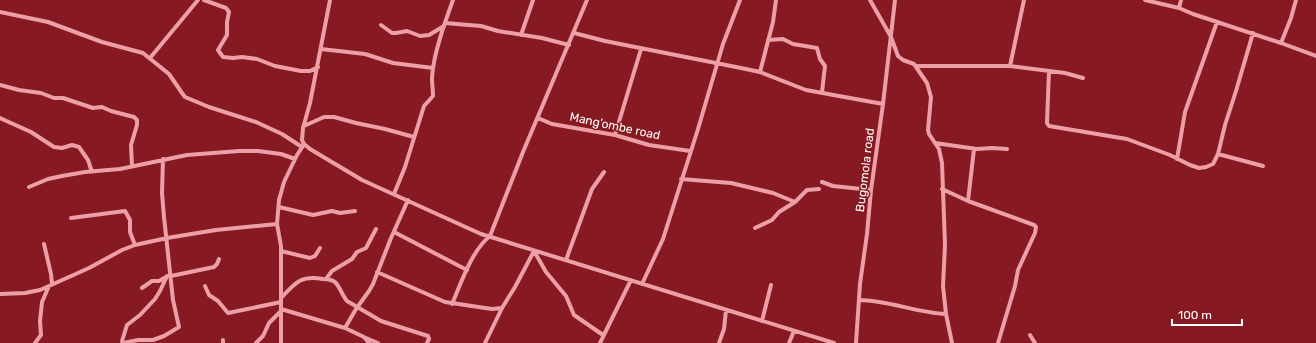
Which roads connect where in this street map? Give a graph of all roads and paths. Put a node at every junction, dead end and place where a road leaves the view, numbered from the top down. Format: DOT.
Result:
graph roads {
  1 [pos="198,0"];
  2 [pos="204,0"];
  3 [pos="330,0"];
  4 [pos="452,0"];
  5 [pos="533,0"];
  6 [pos="587,0"];
  7 [pos="740,0"];
  8 [pos="776,0"];
  9 [pos="870,0"];
  10 [pos="895,0"];
  11 [pos="1024,0"];
  12 [pos="1145,0"];
  13 [pos="1181,0"];
  14 [pos="1296,0"];
  15 [pos="1179,8"];
  16 [pos="0,12"];
  17 [pos="1217,22"];
  18 [pos="444,24"];
  19 [pos="381,25"];
  20 [pos="574,33"];
  21 [pos="1253,33"];
  22 [pos="521,35"];
  23 [pos="891,37"];
  24 [pos="768,40"];
  25 [pos="1281,42"];
  26 [pos="569,45"];
  27 [pos="321,49"];
  28 [pos="642,49"];
  29 [pos="1316,56"];
  30 [pos="150,58"];
  31 [pos="718,63"];
  32 [pos="916,66"];
  33 [pos="1010,66"];
  34 [pos="318,67"];
  35 [pos="433,68"];
  36 [pos="1049,71"];
  37 [pos="760,72"];
  38 [pos="1083,78"];
  39 [pos="0,85"];
  40 [pos="822,92"];
  41 [pos="883,104"];
  42 [pos="0,118"];
  43 [pos="538,118"];
  44 [pos="304,126"];
  45 [pos="615,136"];
  46 [pos="414,137"];
  47 [pos="935,143"];
  48 [pos="303,146"];
  49 [pos="974,149"];
  50 [pos="1007,149"];
  51 [pos="690,151"];
  52 [pos="1218,154"];
  53 [pos="295,159"];
  54 [pos="1177,159"];
  55 [pos="163,160"];
  56 [pos="132,166"];
  57 [pos="1263,166"];
  58 [pos="92,172"];
  59 [pos="604,172"];
  60 [pos="681,179"];
  61 [pos="822,182"];
  62 [pos="30,187"];
  63 [pos="819,189"];
  64 [pos="871,190"];
  65 [pos="942,190"];
  66 [pos="394,194"];
  67 [pos="408,200"];
  68 [pos="968,201"];
  69 [pos="795,202"];
  70 [pos="279,207"];
  71 [pos="355,211"];
  72 [pos="71,218"];
  73 [pos="277,224"];
  74 [pos="755,228"];
  75 [pos="376,229"];
  76 [pos="394,232"];
  77 [pos="490,236"];
  78 [pos="167,238"];
  79 [pos="44,244"];
  80 [pos="135,245"];
  81 [pos="320,248"];
  82 [pos="281,251"];
  83 [pos="534,251"];
  84 [pos="219,259"];
  85 [pos="566,260"];
  86 [pos="467,270"];
  87 [pos="377,272"];
  88 [pos="169,275"];
  89 [pos="326,279"];
  90 [pos="631,280"];
  91 [pos="642,284"];
  92 [pos="51,285"];
  93 [pos="771,285"];
  94 [pos="205,286"];
  95 [pos="142,288"];
  96 [pos="0,294"];
  97 [pos="281,300"];
  98 [pos="859,300"];
  99 [pos="452,304"];
  100 [pos="357,307"];
  101 [pos="502,308"];
  102 [pos="281,310"];
  103 [pos="726,310"];
  104 [pos="946,314"];
  105 [pos="762,321"];
  106 [pos="345,328"];
  107 [pos="794,331"];
  108 [pos="604,335"];
  109 [pos="1030,335"];
  110 [pos="366,338"];
  111 [pos="814,338"];
  112 [pos="35,343"];
  113 [pos="256,343"];
  114 [pos="281,343"];
  115 [pos="369,343"];
  116 [pos="378,343"];
  117 [pos="427,343"];
  118 [pos="485,343"];
  119 [pos="600,343"];
  120 [pos="719,343"];
  121 [pos="790,343"];
  122 [pos="812,343"];
  123 [pos="834,343"];
  124 [pos="856,343"];
  125 [pos="952,343"];
  126 [pos="998,343"];
  127 [pos="1035,343"];
  1 -- 30 [label="street"];
  2 -- 34 [label="street"];
  3 -- 27 [label="street"];
  4 -- 18 [label="street"];
  5 -- 22 [label="street"];
  6 -- 20 [label="street"];
  7 -- 31 [label="street"];
  8 -- 24 [label="street"];
  9 -- 23 [label="street"];
  10 -- 23 [label="street, Bugomola road"];
  11 -- 33 [label="street"];
  12 -- 15 [label="street"];
  13 -- 15 [label="street"];
  14 -- 25 [label="street"];
  15 -- 17 [label="street"];
  16 -- 30 [label="street"];
  17 -- 21 [label="street"];
  17 -- 54 [label="street"];
  18 -- 19 [label="street"];
  18 -- 22 [label="street"];
  18 -- 35 [label="street"];
  20 -- 26 [label="street"];
  20 -- 28 [label="street"];
  21 -- 25 [label="street"];
  21 -- 52 [label="street"];
  22 -- 26 [label="street"];
  23 -- 32 [label="street"];
  23 -- 41 [label="street, Bugomola road"];
  24 -- 37 [label="street"];
  24 -- 40 [label="street"];
  25 -- 29 [label="street"];
  26 -- 43 [label="street"];
  27 -- 34 [label="street"];
  27 -- 35 [label="street"];
  28 -- 31 [label="street"];
  28 -- 45 [label="street"];
  30 -- 48 [label="street"];
  31 -- 37 [label="street"];
  31 -- 51 [label="street"];
  32 -- 33 [label="street"];
  32 -- 47 [label="street"];
  33 -- 36 [label="street"];
  34 -- 44 [label="street"];
  35 -- 46 [label="street"];
  36 -- 38 [label="street"];
  36 -- 54 [label="street"];
  37 -- 40 [label="street"];
  39 -- 56 [label="street"];
  40 -- 41 [label="street"];
  41 -- 64 [label="street, Bugomola road"];
  42 -- 58 [label="street"];
  43 -- 45 [label="street, Mang'ombe road"];
  43 -- 77 [label="street"];
  44 -- 46 [label="street"];
  44 -- 48 [label="street"];
  45 -- 51 [label="street, Mang'ombe road"];
  46 -- 66 [label="street"];
  47 -- 49 [label="street"];
  47 -- 65 [label="street"];
  48 -- 53 [label="street"];
  48 -- 66 [label="street"];
  49 -- 50 [label="street"];
  49 -- 68 [label="street"];
  51 -- 60 [label="street"];
  52 -- 54 [label="street"];
  52 -- 57 [label="street"];
  53 -- 55 [label="street"];
  53 -- 70 [label="street"];
  55 -- 56 [label="street"];
  55 -- 78 [label="street"];
  56 -- 58 [label="street"];
  58 -- 62 [label="street"];
  59 -- 85 [label="street"];
  60 -- 69 [label="street"];
  60 -- 91 [label="street"];
  61 -- 64 [label="street"];
  63 -- 69 [label="street"];
  64 -- 98 [label="street, Bugomola road"];
  65 -- 68 [label="street"];
  65 -- 104 [label="street"];
  66 -- 67 [label="street"];
  67 -- 76 [label="street"];
  67 -- 77 [label="street"];
  68 -- 126 [label="street"];
  69 -- 74 [label="street"];
  70 -- 71 [label="street"];
  70 -- 73 [label="street"];
  72 -- 80 [label="street"];
  73 -- 78 [label="street"];
  73 -- 82 [label="street"];
  75 -- 89 [label="street"];
  76 -- 86 [label="street"];
  76 -- 87 [label="street"];
  77 -- 83 [label="street"];
  77 -- 86 [label="street"];
  78 -- 80 [label="street"];
  78 -- 88 [label="street"];
  79 -- 92 [label="street"];
  80 -- 92 [label="street"];
  81 -- 82 [label="street"];
  82 -- 97 [label="street"];
  83 -- 85 [label="street"];
  83 -- 101 [label="street"];
  83 -- 108 [label="street"];
  84 -- 88 [label="street"];
  85 -- 90 [label="street"];
  86 -- 99 [label="street"];
  87 -- 99 [label="street"];
  87 -- 100 [label="street"];
  88 -- 88 [label="street"];
  88 -- 95 [label="street"];
  89 -- 97 [label="street"];
  89 -- 100 [label="street"];
  90 -- 91 [label="street"];
  90 -- 108 [label="street"];
  91 -- 103 [label="street"];
  92 -- 96 [label="street"];
  92 -- 112 [label="street"];
  93 -- 105 [label="street"];
  94 -- 97 [label="street"];
  97 -- 102 [label="street"];
  98 -- 104 [label="street"];
  98 -- 124 [label="street, Bugomola road"];
  99 -- 101 [label="street"];
  100 -- 106 [label="street"];
  100 -- 117 [label="street"];
  101 -- 118 [label="street"];
  102 -- 106 [label="street"];
  102 -- 113 [label="street"];
  102 -- 114 [label="street"];
  103 -- 105 [label="street"];
  103 -- 120 [label="street"];
  104 -- 125 [label="street"];
  105 -- 107 [label="street"];
  106 -- 110 [label="street"];
  107 -- 111 [label="street"];
  107 -- 121 [label="street"];
  108 -- 119 [label="street"];
  109 -- 127 [label="street"];
  110 -- 115 [label="street"];
  110 -- 116 [label="street"];
  111 -- 122 [label="street"];
  111 -- 123 [label="street"];
}
